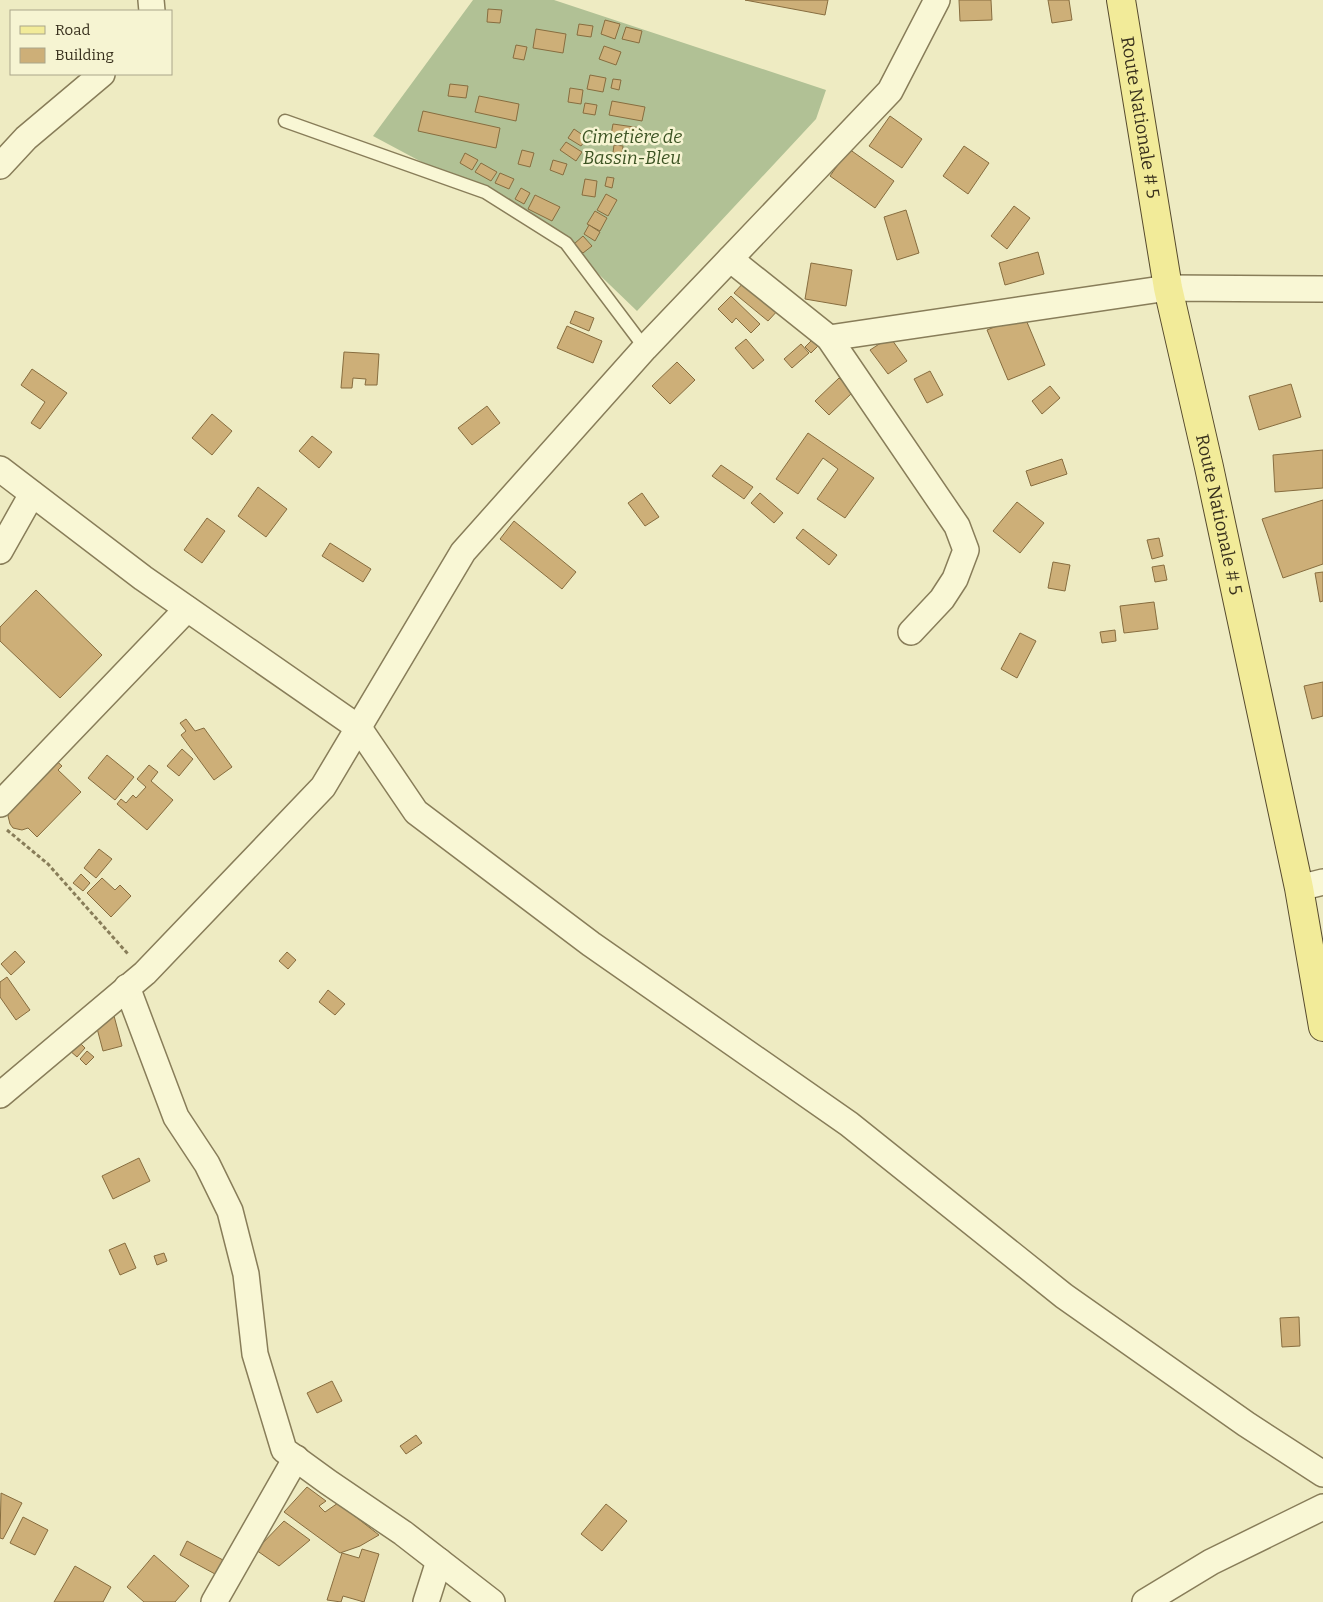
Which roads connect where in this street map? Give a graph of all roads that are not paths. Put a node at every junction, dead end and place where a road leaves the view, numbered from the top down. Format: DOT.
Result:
graph roads {
  1 [pos="936,0"];
  2 [pos="1122,0"];
  3 [pos="101,75"];
  4 [pos="285,121"];
  5 [pos="0,166"];
  6 [pos="730,259"];
  7 [pos="1168,288"];
  8 [pos="1323,289"];
  9 [pos="829,338"];
  10 [pos="645,348"];
  11 [pos="0,469"];
  12 [pos="32,494"];
  13 [pos="0,552"];
  14 [pos="187,609"];
  15 [pos="911,632"];
  16 [pos="358,728"];
  17 [pos="0,804"];
  18 [pos="1311,885"];
  19 [pos="136,980"];
  20 [pos="1323,1027"];
  21 [pos="0,1095"];
  22 [pos="296,1458"];
  23 [pos="1323,1474"];
  24 [pos="1323,1507"];
  25 [pos="440,1561"];
  26 [pos="214,1602"];
  27 [pos="426,1602"];
  28 [pos="492,1602"];
  29 [pos="1145,1602"];
  1 -- 6 [label="street"];
  2 -- 7 [label="main road, Route Nationale # 5"];
  3 -- 5 [label="street"];
  4 -- 10 [label="lane"];
  6 -- 9 [label="street"];
  6 -- 10 [label="street"];
  7 -- 8 [label="street"];
  7 -- 9 [label="street"];
  7 -- 18 [label="main road, Route Nationale # 5"];
  9 -- 15 [label="street"];
  10 -- 16 [label="street"];
  11 -- 12 [label="street"];
  12 -- 13 [label="street"];
  12 -- 14 [label="street"];
  14 -- 16 [label="street"];
  14 -- 17 [label="street"];
  16 -- 19 [label="street"];
  16 -- 23 [label="street"];
  18 -- 20 [label="main road, Route Nationale # 5"];
  19 -- 21 [label="street"];
  19 -- 22 [label="street"];
  22 -- 25 [label="street"];
  22 -- 26 [label="street"];
  24 -- 29 [label="street"];
  25 -- 27 [label="street"];
  25 -- 28 [label="street"];
}
